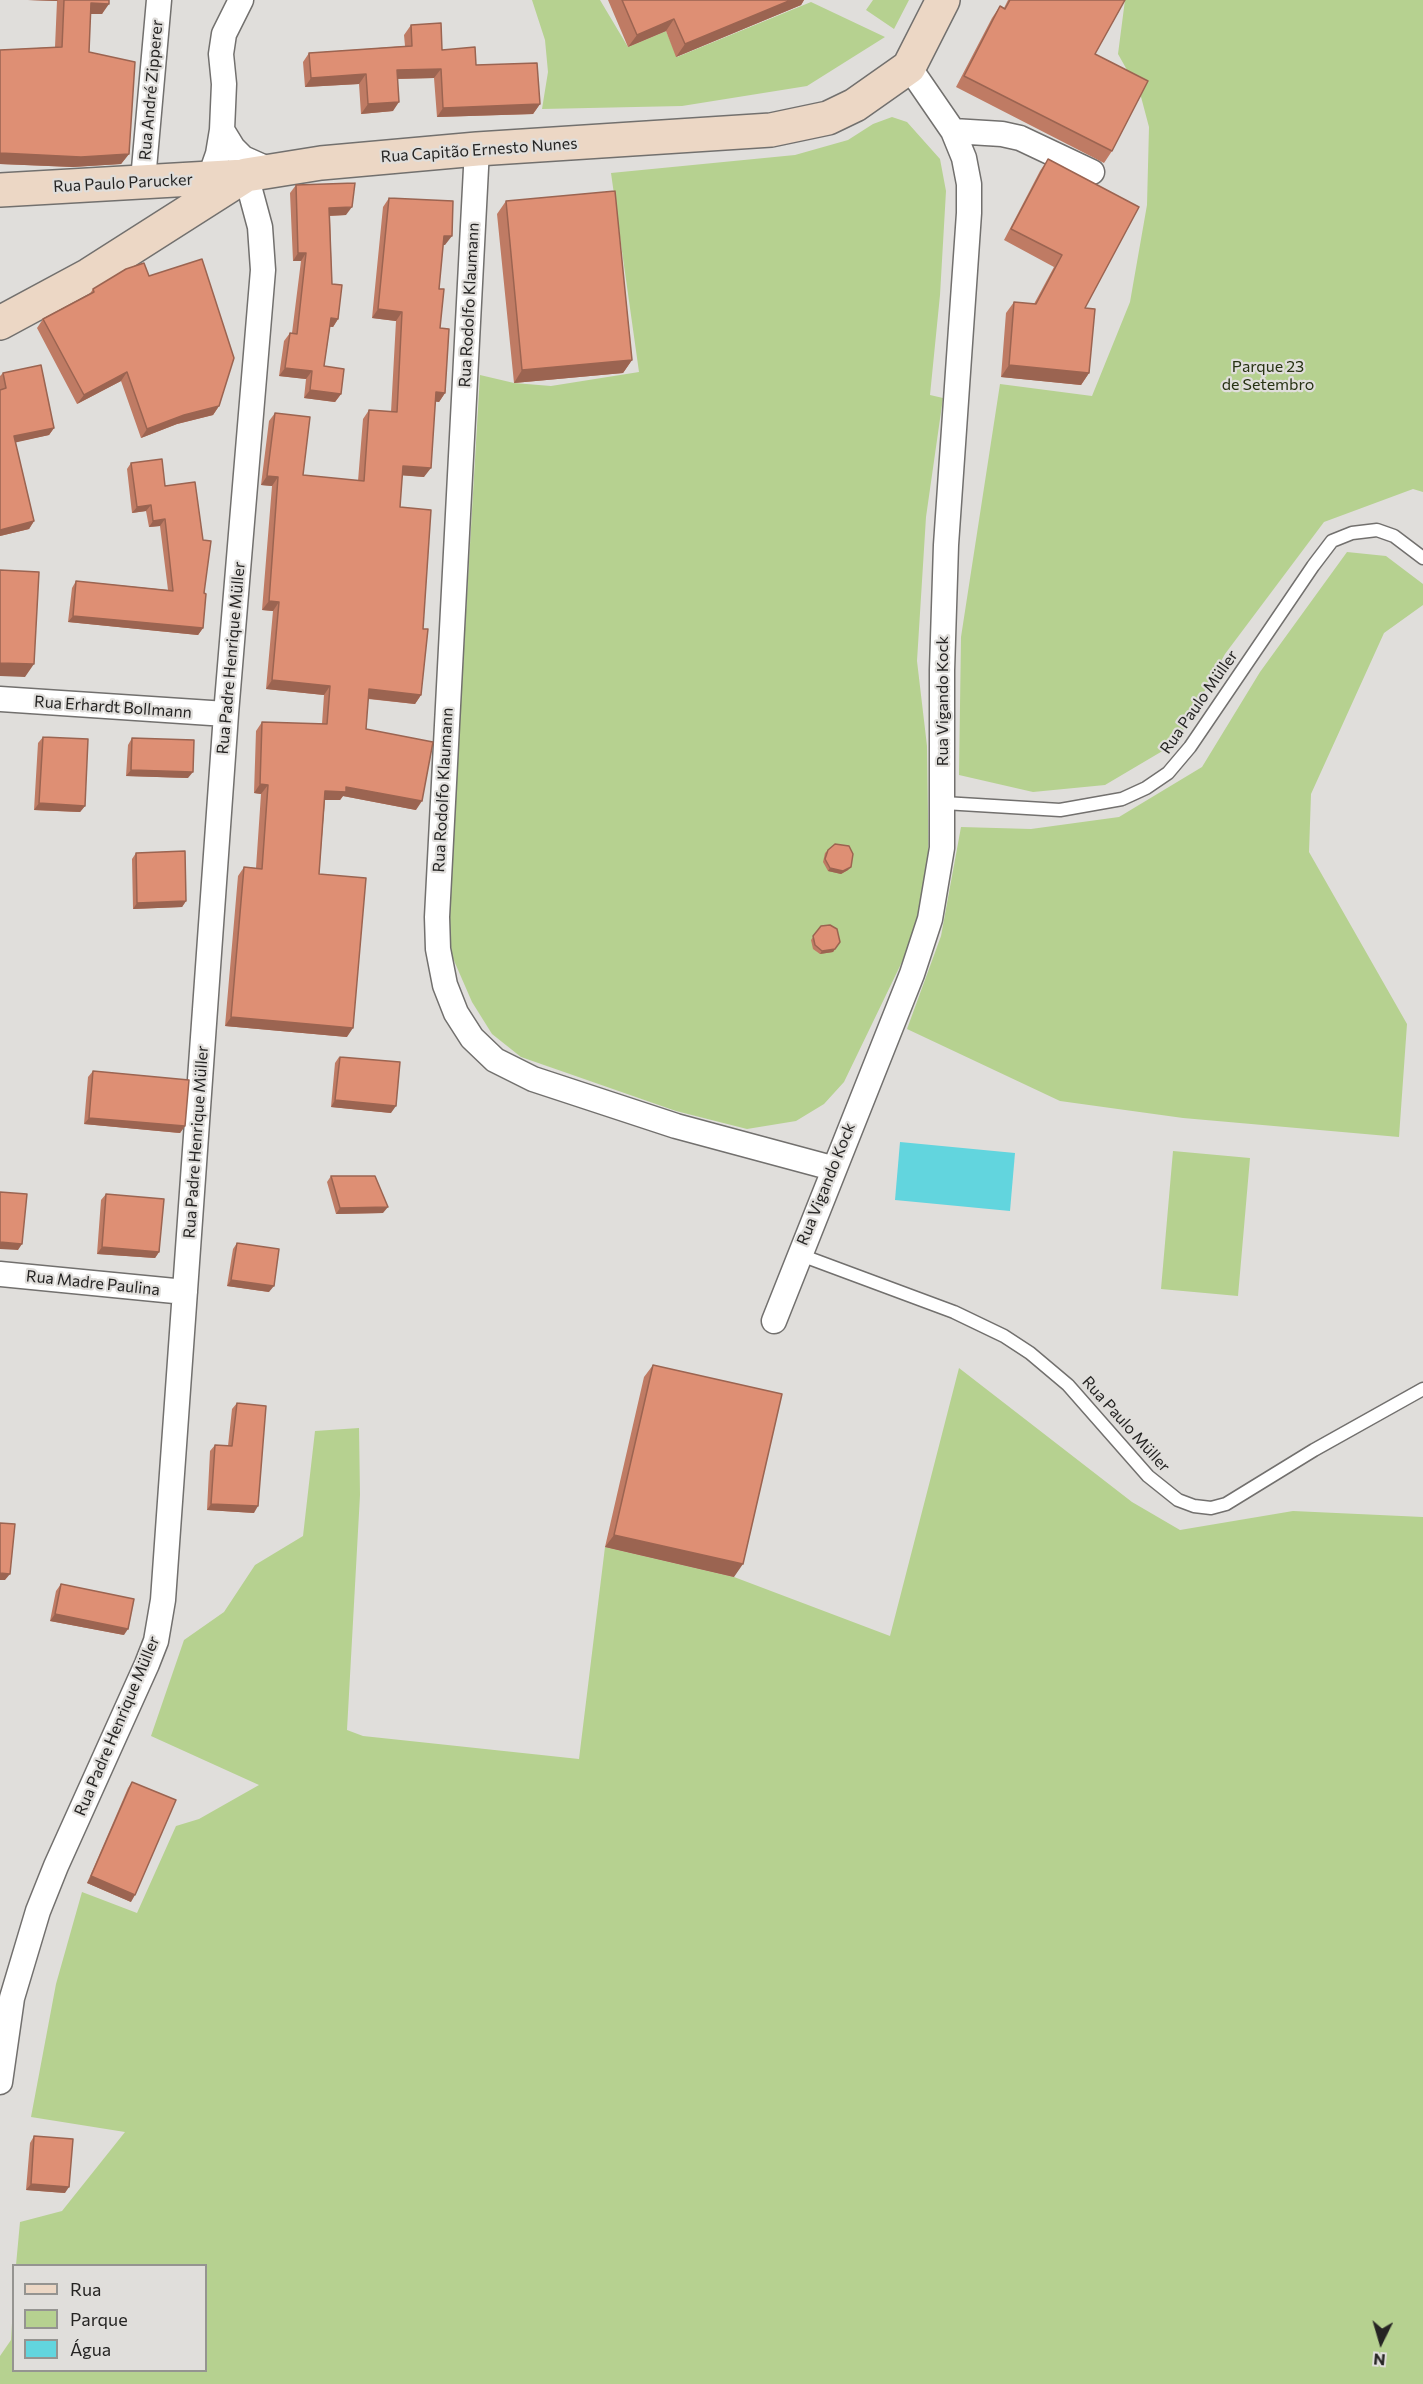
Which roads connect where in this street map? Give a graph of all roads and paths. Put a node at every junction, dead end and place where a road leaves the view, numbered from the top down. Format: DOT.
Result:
graph roads {
  1 [pos="159,0"];
  2 [pos="241,0"];
  3 [pos="943,0"];
  4 [pos="909,68"];
  5 [pos="222,130"];
  6 [pos="953,131"];
  7 [pos="477,149"];
  8 [pos="1092,172"];
  9 [pos="258,173"];
  10 [pos="143,180"];
  11 [pos="0,190"];
  12 [pos="204,193"];
  13 [pos="158,231"];
  14 [pos="0,323"];
  15 [pos="1423,558"];
  16 [pos="0,699"];
  17 [pos="226,714"];
  18 [pos="944,803"];
  19 [pos="832,1168"];
  20 [pos="798,1254"];
  21 [pos="0,1274"];
  22 [pos="185,1292"];
  23 [pos="774,1321"];
  24 [pos="1423,1389"];
  25 [pos="0,2082"];
  1 -- 10 [label="street, Rua André Zipperer"];
  2 -- 5 [label="street"];
  3 -- 4 [label="main road, Rua Capitão Ernesto Nunes"];
  4 -- 6 [label="street, Rua Vigando Kock"];
  4 -- 7 [label="main road, Rua Capitão Ernesto Nunes"];
  5 -- 9 [label="street"];
  5 -- 12 [label="street"];
  6 -- 8 [label="street"];
  6 -- 18 [label="street, Rua Vigando Kock"];
  7 -- 9 [label="main road, Rua Capitão Ernesto Nunes"];
  7 -- 19 [label="street, Rua Rodolfo Klaumann"];
  9 -- 12 [label="main road, Rua Capitão Ernesto Nunes"];
  9 -- 17 [label="street, Rua Padre Henrique Müller"];
  10 -- 11 [label="main road, Rua Paulo Parucker"];
  10 -- 12 [label="main road, Rua Paulo Parucker"];
  10 -- 13 [label="main road"];
  12 -- 13 [label="main road, Rua Capitão Ernesto Nunes"];
  13 -- 14 [label="main road, Rua Capitão Ernesto Nunes"];
  15 -- 18 [label="lane, Rua Paulo Müller"];
  16 -- 17 [label="street, Rua Erhardt Bollmann"];
  17 -- 22 [label="street, Rua Padre Henrique Müller"];
  18 -- 19 [label="street, Rua Vigando Kock"];
  19 -- 20 [label="street, Rua Vigando Kock"];
  20 -- 23 [label="street, Rua Vigando Kock"];
  20 -- 24 [label="lane, Rua Paulo Müller"];
  21 -- 22 [label="street, Rua Madre Paulina"];
  22 -- 25 [label="street, Rua Padre Henrique Müller"];
}
